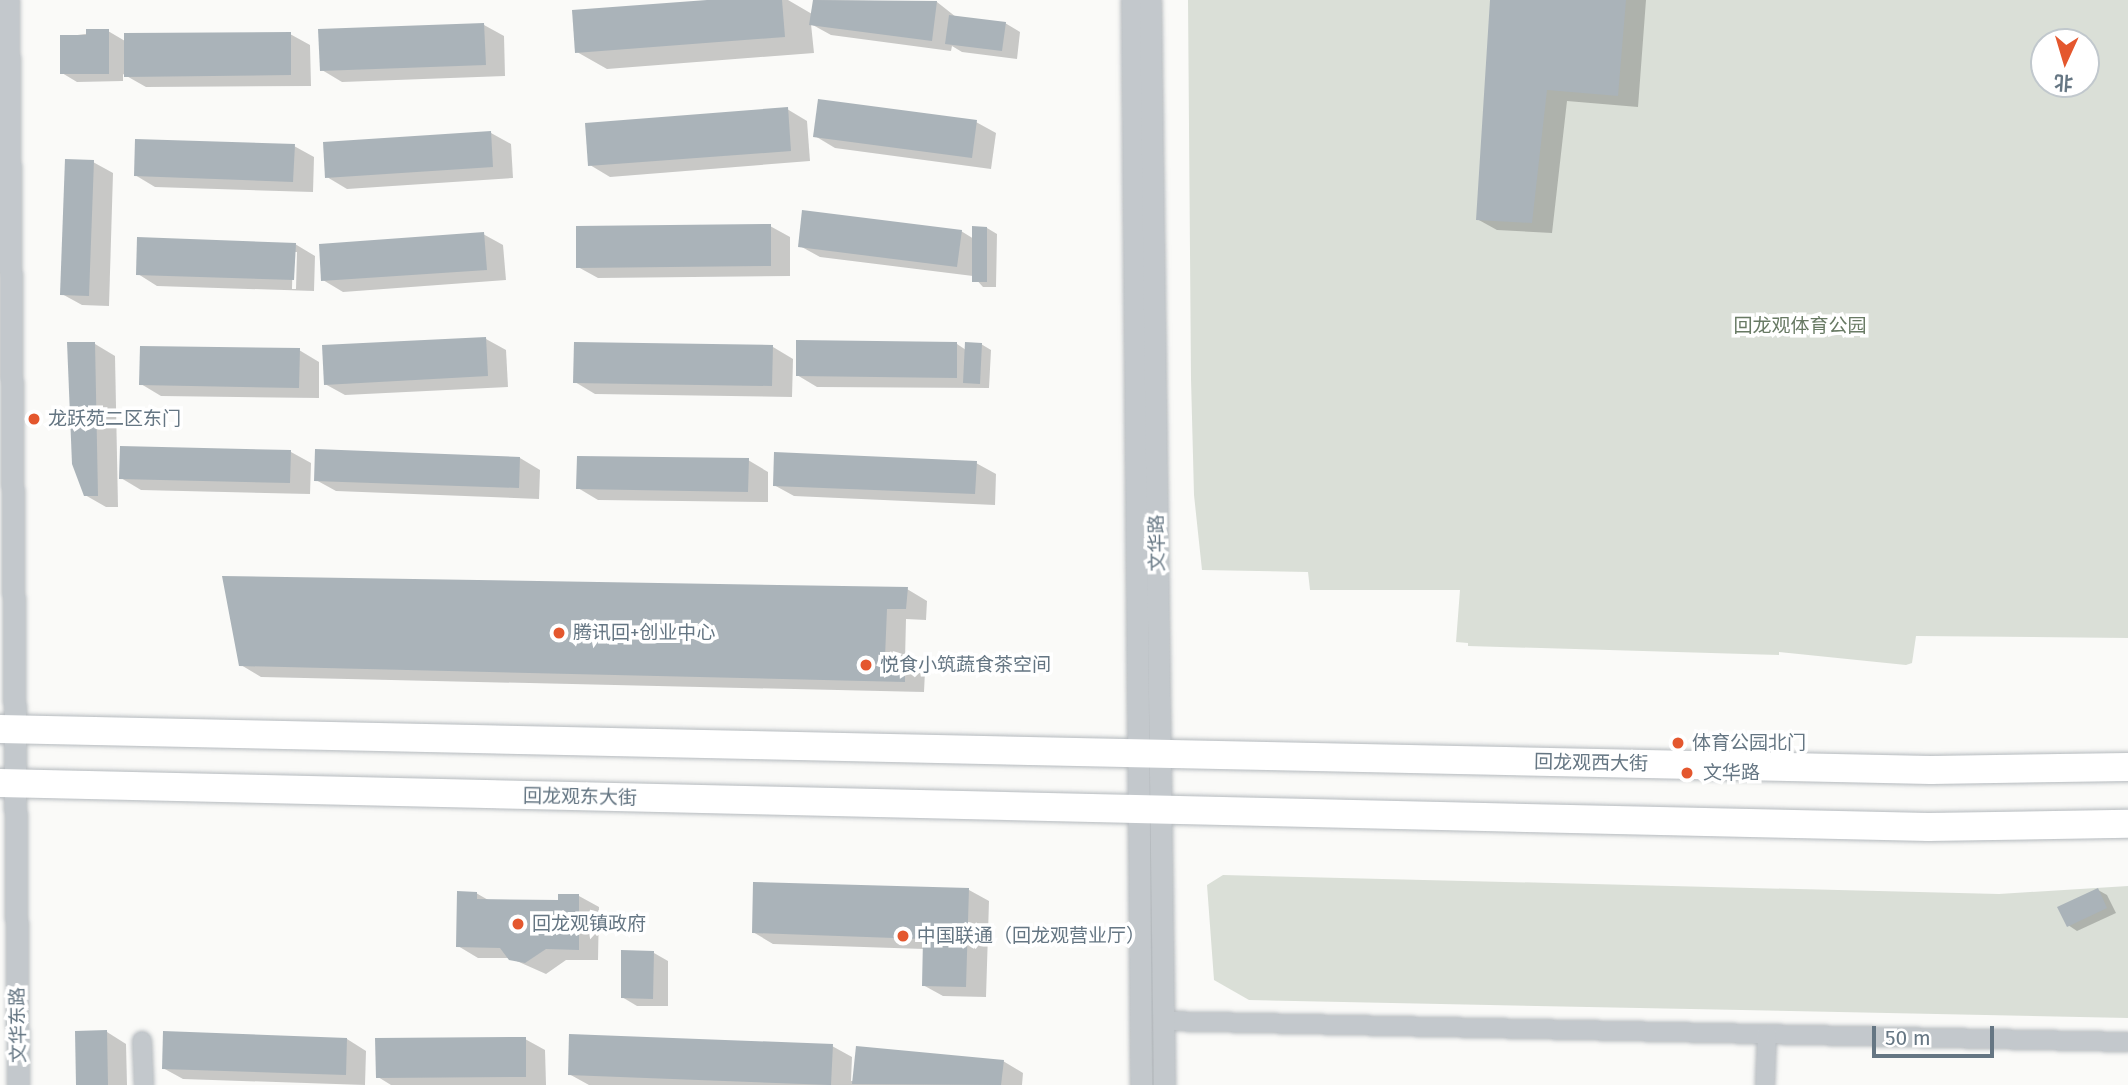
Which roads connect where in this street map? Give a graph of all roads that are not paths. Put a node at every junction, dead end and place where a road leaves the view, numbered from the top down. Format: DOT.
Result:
graph roads {
  1 [pos="8,0"];
  2 [pos="1132,0"];
  3 [pos="1150,0"];
  4 [pos="5,232"];
  5 [pos="7,729"];
  6 [pos="1149,753"];
  7 [pos="2128,766"];
  8 [pos="8,783"];
  9 [pos="1150,810"];
  10 [pos="2128,824"];
  11 [pos="1163,1021"];
  12 [pos="1767,1034"];
  13 [pos="142,1041"];
  14 [pos="2128,1042"];
  15 [pos="18,1085"];
  16 [pos="144,1085"];
  17 [pos="1142,1085"];
  18 [pos="1164,1085"];
  19 [pos="1765,1085"];
  1 -- 4 [label="street, 文华东路"];
  2 -- 6 [label="street, 文华路"];
  3 -- 6 [label="street, 文华路"];
  4 -- 5 [label="street, 文华东路"];
  5 -- 6 [label="main road"];
  5 -- 8 [label="street, 文华东路"];
  6 -- 7 [label="main road, 回龙观西大街"];
  6 -- 9 [label="street, 文华路"];
  8 -- 9 [label="main road, 回龙观东大街"];
  8 -- 15 [label="street, 文华东路"];
  9 -- 10 [label="main road"];
  9 -- 11 [label="street, 文华路"];
  9 -- 17 [label="street, 文华路"];
  11 -- 12 [label="street"];
  11 -- 18 [label="street, 文华路"];
  12 -- 14 [label="street"];
  12 -- 19 [label="street"];
  13 -- 16 [label="street"];
}
